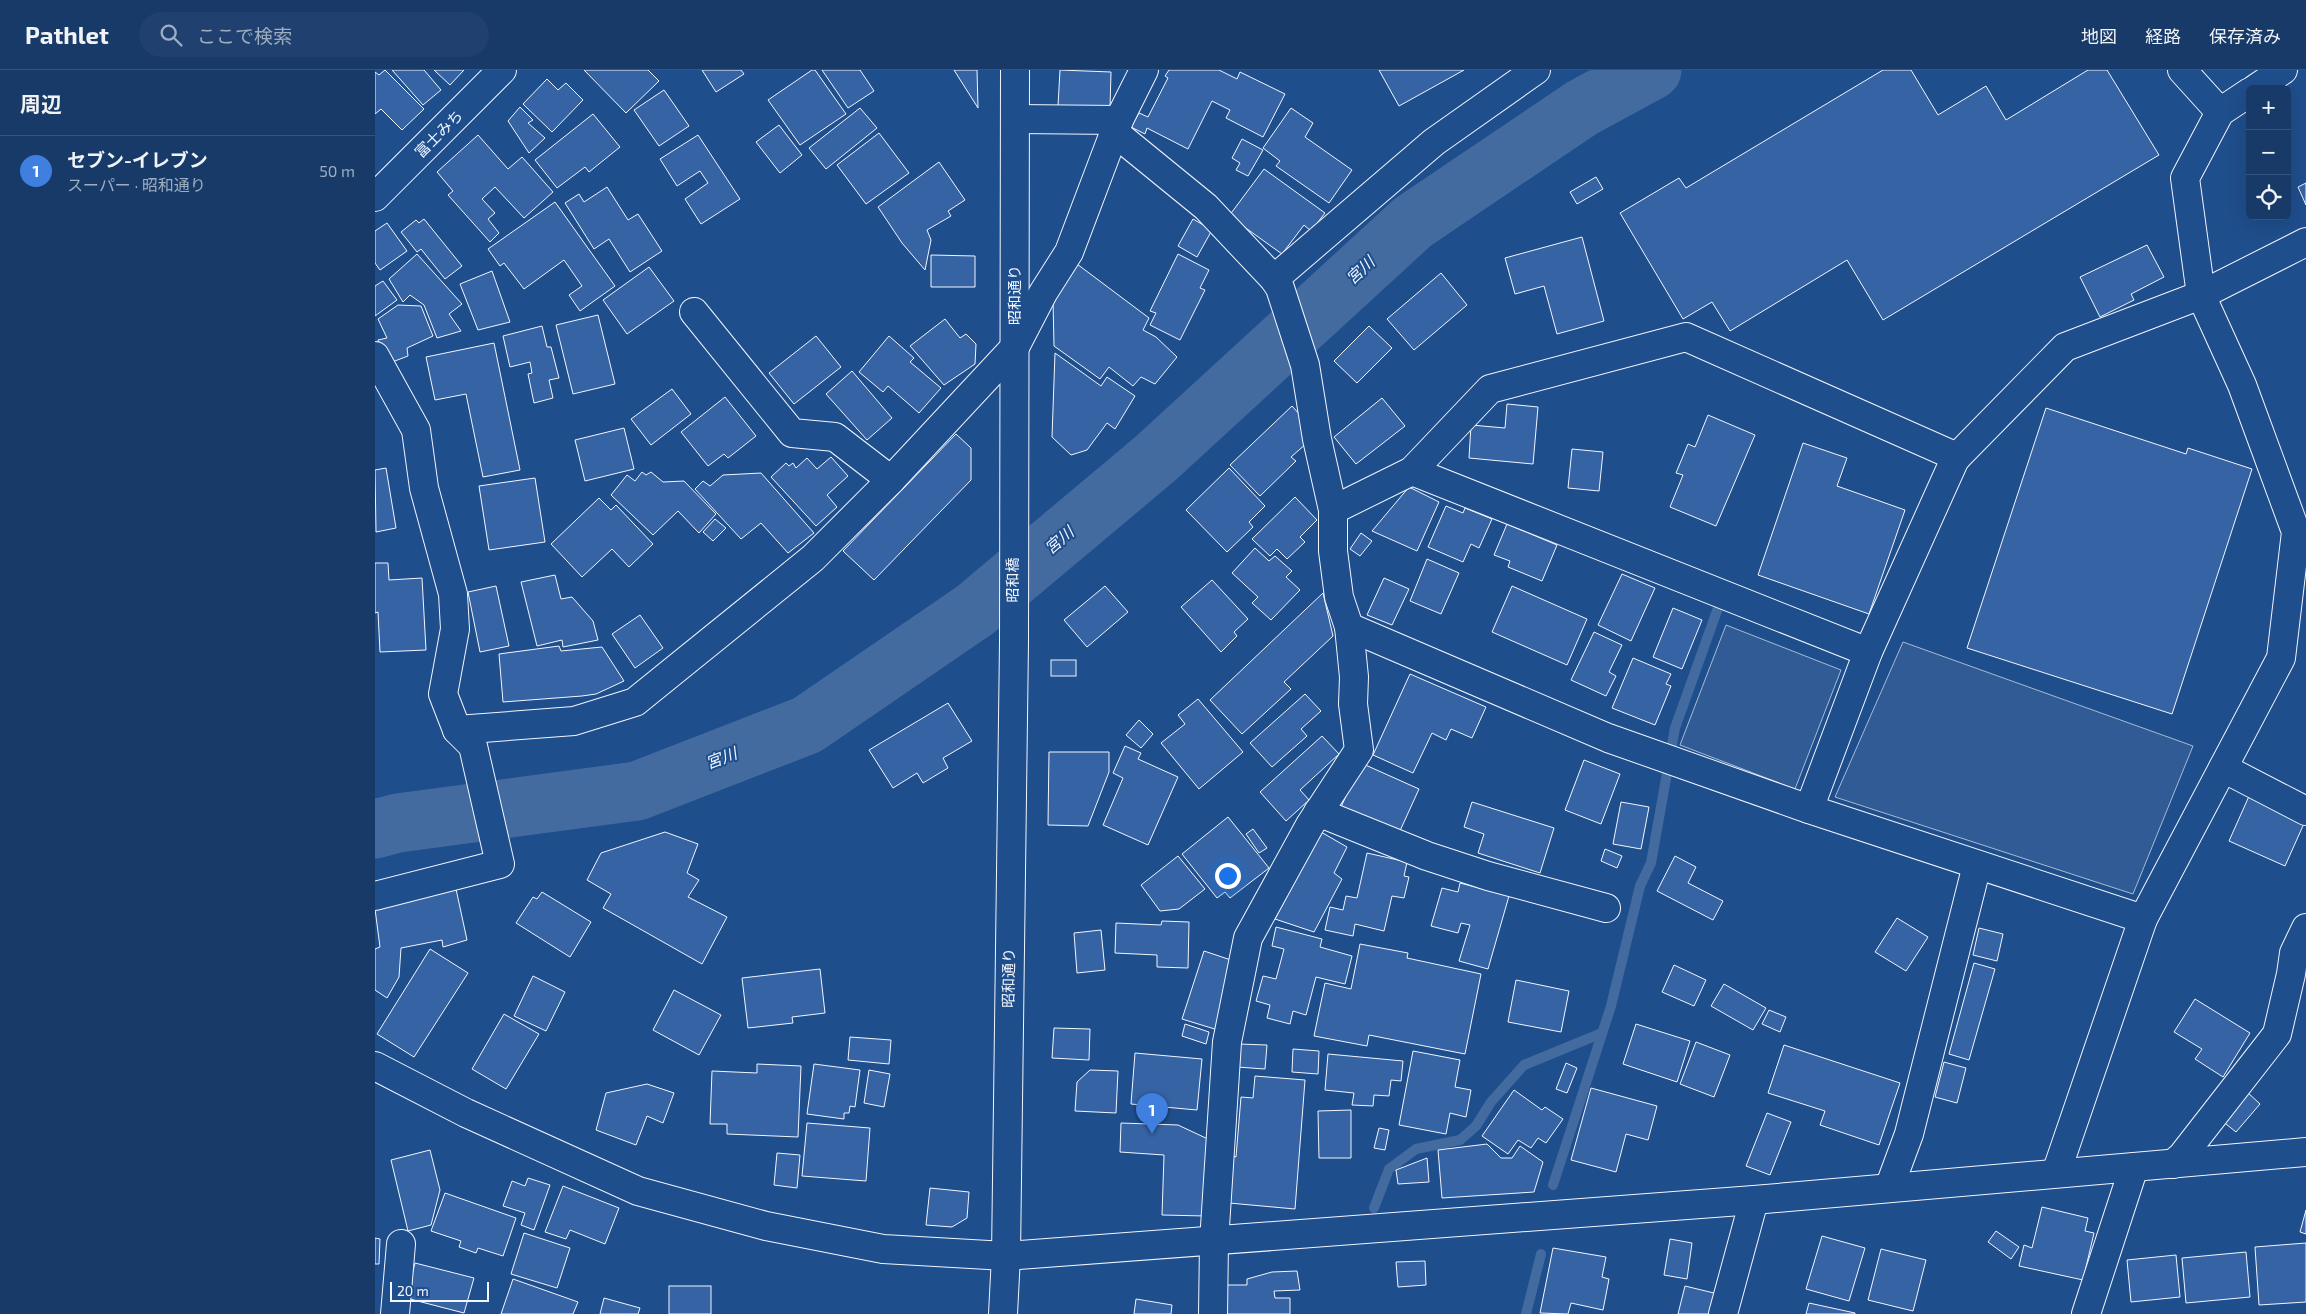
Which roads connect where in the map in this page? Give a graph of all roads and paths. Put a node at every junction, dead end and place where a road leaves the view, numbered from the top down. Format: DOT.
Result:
graph roads {
  1 [pos="502,70"];
  2 [pos="1015,70"];
  3 [pos="1144,70"];
  4 [pos="1536,70"];
  5 [pos="2182,70"];
  6 [pos="2283,70"];
  7 [pos="2261,85"];
  8 [pos="2246,95"];
  9 [pos="2220,112"];
  10 [pos="1015,118"];
  11 [pos="1117,126"];
  12 [pos="375,197"];
  13 [pos="2306,242"];
  14 [pos="1277,284"];
  15 [pos="2201,295"];
  16 [pos="695,312"];
  17 [pos="1015,347"];
  18 [pos="378,368"];
  19 [pos="1957,457"];
  20 [pos="1412,471"];
  21 [pos="891,480"];
  22 [pos="1333,510"];
  23 [pos="1013,519"];
  24 [pos="1349,627"];
  25 [pos="1014,642"];
  26 [pos="1868,652"];
  27 [pos="465,738"];
  28 [pos="2223,768"];
  29 [pos="1809,809"];
  30 [pos="2306,811"];
  31 [pos="1318,812"];
  32 [pos="1977,864"];
  33 [pos="375,896"];
  34 [pos="1606,908"];
  35 [pos="2143,919"];
  36 [pos="2306,928"];
  37 [pos="375,1066"];
  38 [pos="2306,1152"];
  39 [pos="2173,1164"];
  40 [pos="2134,1167"];
  41 [pos="2056,1173"];
  42 [pos="1889,1188"];
  43 [pos="1754,1200"];
  44 [pos="1214,1242"];
  45 [pos="401,1244"];
  46 [pos="1006,1256"];
  47 [pos="389,1302"];
  48 [pos="1003,1314"];
  49 [pos="1213,1314"];
  50 [pos="1723,1314"];
  51 [pos="2086,1314"];
  1 -- 12 [label="main road, 富士みち"];
  2 -- 10 [label="main road, 昭和通り"];
  3 -- 11 [label="main road"];
  4 -- 14 [label="main road"];
  5 -- 9 [label="main road"];
  6 -- 7 [label="main road"];
  8 -- 9 [label="main road"];
  9 -- 15 [label="main road"];
  10 -- 11 [label="main road"];
  10 -- 17 [label="main road, 昭和通り"];
  11 -- 14 [label="main road"];
  11 -- 17 [label="main road"];
  13 -- 15 [label="main road"];
  14 -- 22 [label="main road"];
  15 -- 19 [label="main road"];
  15 -- 28 [label="main road"];
  16 -- 21 [label="main road"];
  17 -- 21 [label="main road"];
  17 -- 23 [label="main road, 昭和通り"];
  18 -- 27 [label="main road"];
  19 -- 20 [label="main road"];
  19 -- 26 [label="main road"];
  20 -- 22 [label="main road"];
  20 -- 26 [label="main road"];
  21 -- 27 [label="main road"];
  22 -- 24 [label="main road"];
  23 -- 25 [label="main road, 昭和橋"];
  24 -- 29 [label="main road"];
  24 -- 31 [label="main road"];
  25 -- 46 [label="main road, 昭和通り"];
  26 -- 29 [label="main road"];
  27 -- 33 [label="main road"];
  28 -- 30 [label="main road"];
  28 -- 35 [label="main road"];
  29 -- 32 [label="main road"];
  31 -- 34 [label="main road"];
  31 -- 44 [label="main road"];
  32 -- 35 [label="main road"];
  32 -- 42 [label="main road"];
  35 -- 41 [label="main road"];
  36 -- 39 [label="main road"];
  37 -- 46 [label="main road"];
  38 -- 39 [label="main road"];
  39 -- 40 [label="main road"];
  40 -- 41 [label="main road"];
  40 -- 51 [label="main road"];
  41 -- 42 [label="main road"];
  42 -- 43 [label="main road"];
  43 -- 44 [label="main road"];
  43 -- 50 [label="main road"];
  44 -- 46 [label="main road"];
  44 -- 49 [label="main road"];
  45 -- 47 [label="main road"];
  46 -- 48 [label="main road, 昭和通り"];
}
